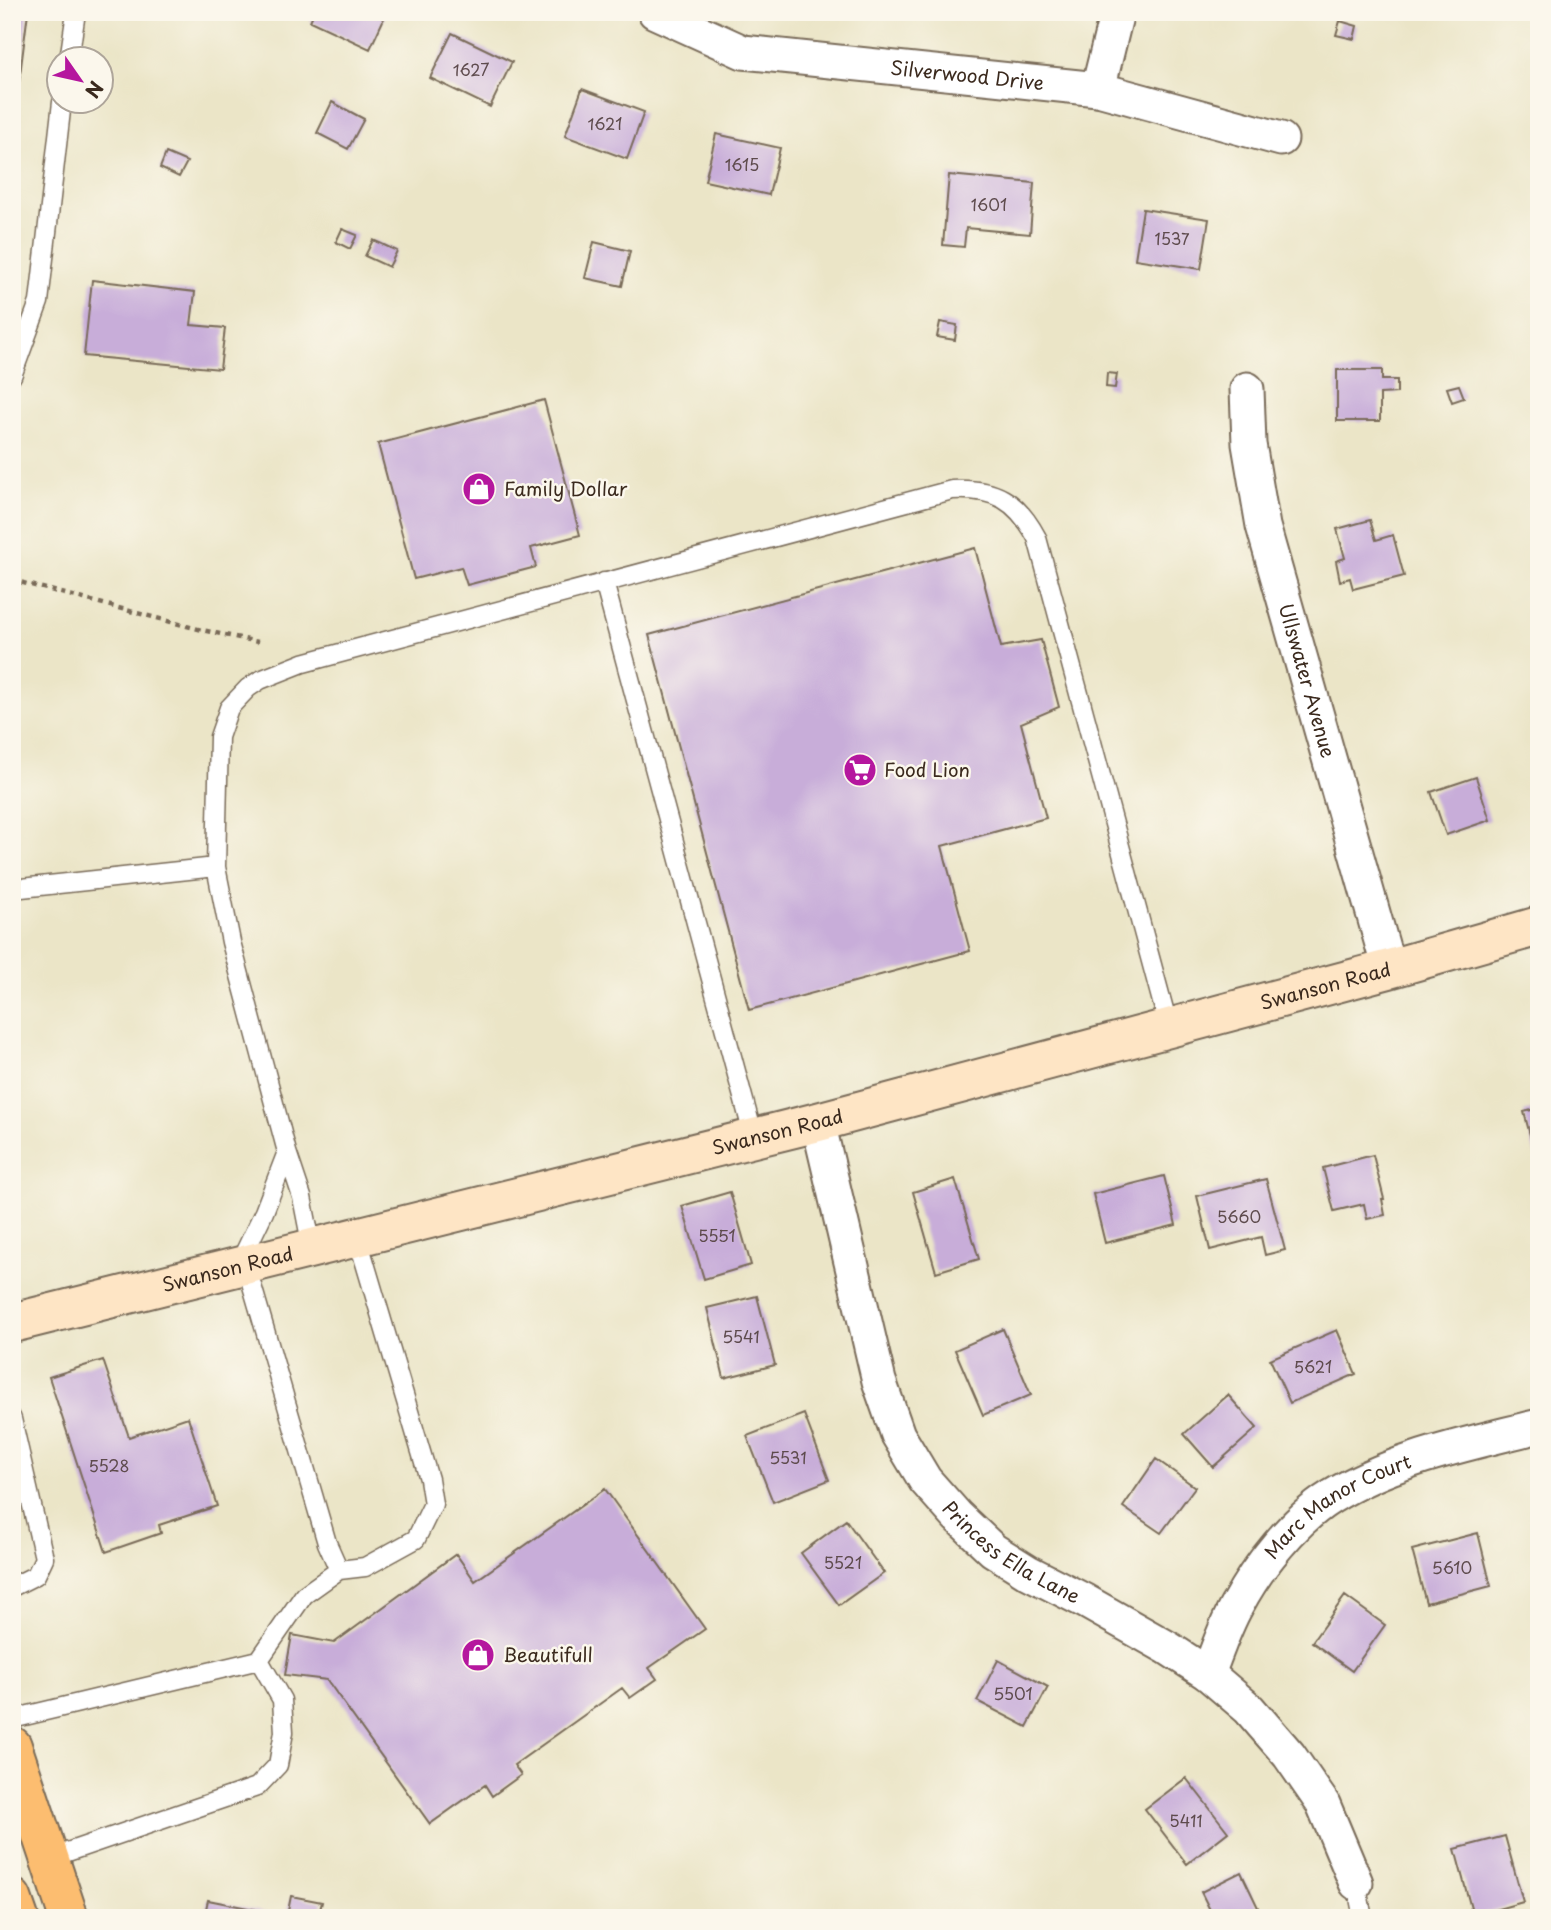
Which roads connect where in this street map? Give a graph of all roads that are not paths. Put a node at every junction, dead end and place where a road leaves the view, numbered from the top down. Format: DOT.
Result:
graph roads {
  1 [pos="76,12"];
  2 [pos="656,12"];
  3 [pos="1117,12"];
  4 [pos="71,46"];
  5 [pos="1098,89"];
  6 [pos="60,116"];
  7 [pos="1281,139"];
  8 [pos="12,376"];
  9 [pos="1247,389"];
  10 [pos="604,582"];
  11 [pos="216,867"];
  12 [pos="12,889"];
  13 [pos="1539,926"];
  14 [pos="1389,969"];
  15 [pos="1169,1028"];
  16 [pos="818,1122"];
  17 [pos="754,1138"];
  18 [pos="287,1152"];
  19 [pos="356,1236"];
  20 [pos="312,1248"];
  21 [pos="242,1266"];
  22 [pos="12,1323"];
  23 [pos="12,1419"];
  24 [pos="1539,1426"];
  25 [pos="14,1438"];
  26 [pos="339,1570"];
  27 [pos="12,1587"];
  28 [pos="259,1660"];
  29 [pos="1208,1674"];
  30 [pos="12,1719"];
  31 [pos="12,1746"];
  32 [pos="50,1858"];
  33 [pos="1356,1883"];
  34 [pos="12,1898"];
  35 [pos="19,1918"];
  36 [pos="69,1918"];
  37 [pos="1363,1918"];
  1 -- 4 [label="lane"];
  2 -- 5 [label="street, Silverwood Drive"];
  3 -- 5 [label="street"];
  5 -- 7 [label="street, Silverwood Drive"];
  6 -- 8 [label="lane"];
  9 -- 14 [label="street, Ullswater Avenue"];
  10 -- 11 [label="lane"];
  10 -- 15 [label="lane"];
  10 -- 17 [label="lane"];
  11 -- 12 [label="lane"];
  11 -- 18 [label="lane"];
  13 -- 14 [label="street, Swanson Road"];
  14 -- 15 [label="street, Swanson Road"];
  15 -- 16 [label="street, Swanson Road"];
  16 -- 17 [label="street, Swanson Road"];
  16 -- 29 [label="street, Princess Ella Lane"];
  17 -- 19 [label="street, Swanson Road"];
  18 -- 20 [label="lane"];
  18 -- 21 [label="lane"];
  19 -- 20 [label="street, Swanson Road"];
  19 -- 26 [label="lane"];
  20 -- 21 [label="street, Swanson Road"];
  21 -- 22 [label="street, Swanson Road"];
  21 -- 26 [label="lane"];
  23 -- 25 [label="lane"];
  24 -- 29 [label="street, Marc Manor Court"];
  25 -- 27 [label="lane"];
  26 -- 28 [label="lane"];
  28 -- 30 [label="lane"];
  28 -- 32 [label="lane"];
  29 -- 33 [label="street, Princess Ella Lane"];
  31 -- 32 [label="main road"];
  32 -- 36 [label="main road"];
  33 -- 37 [label="lane"];
  34 -- 35 [label="main road"];
}
